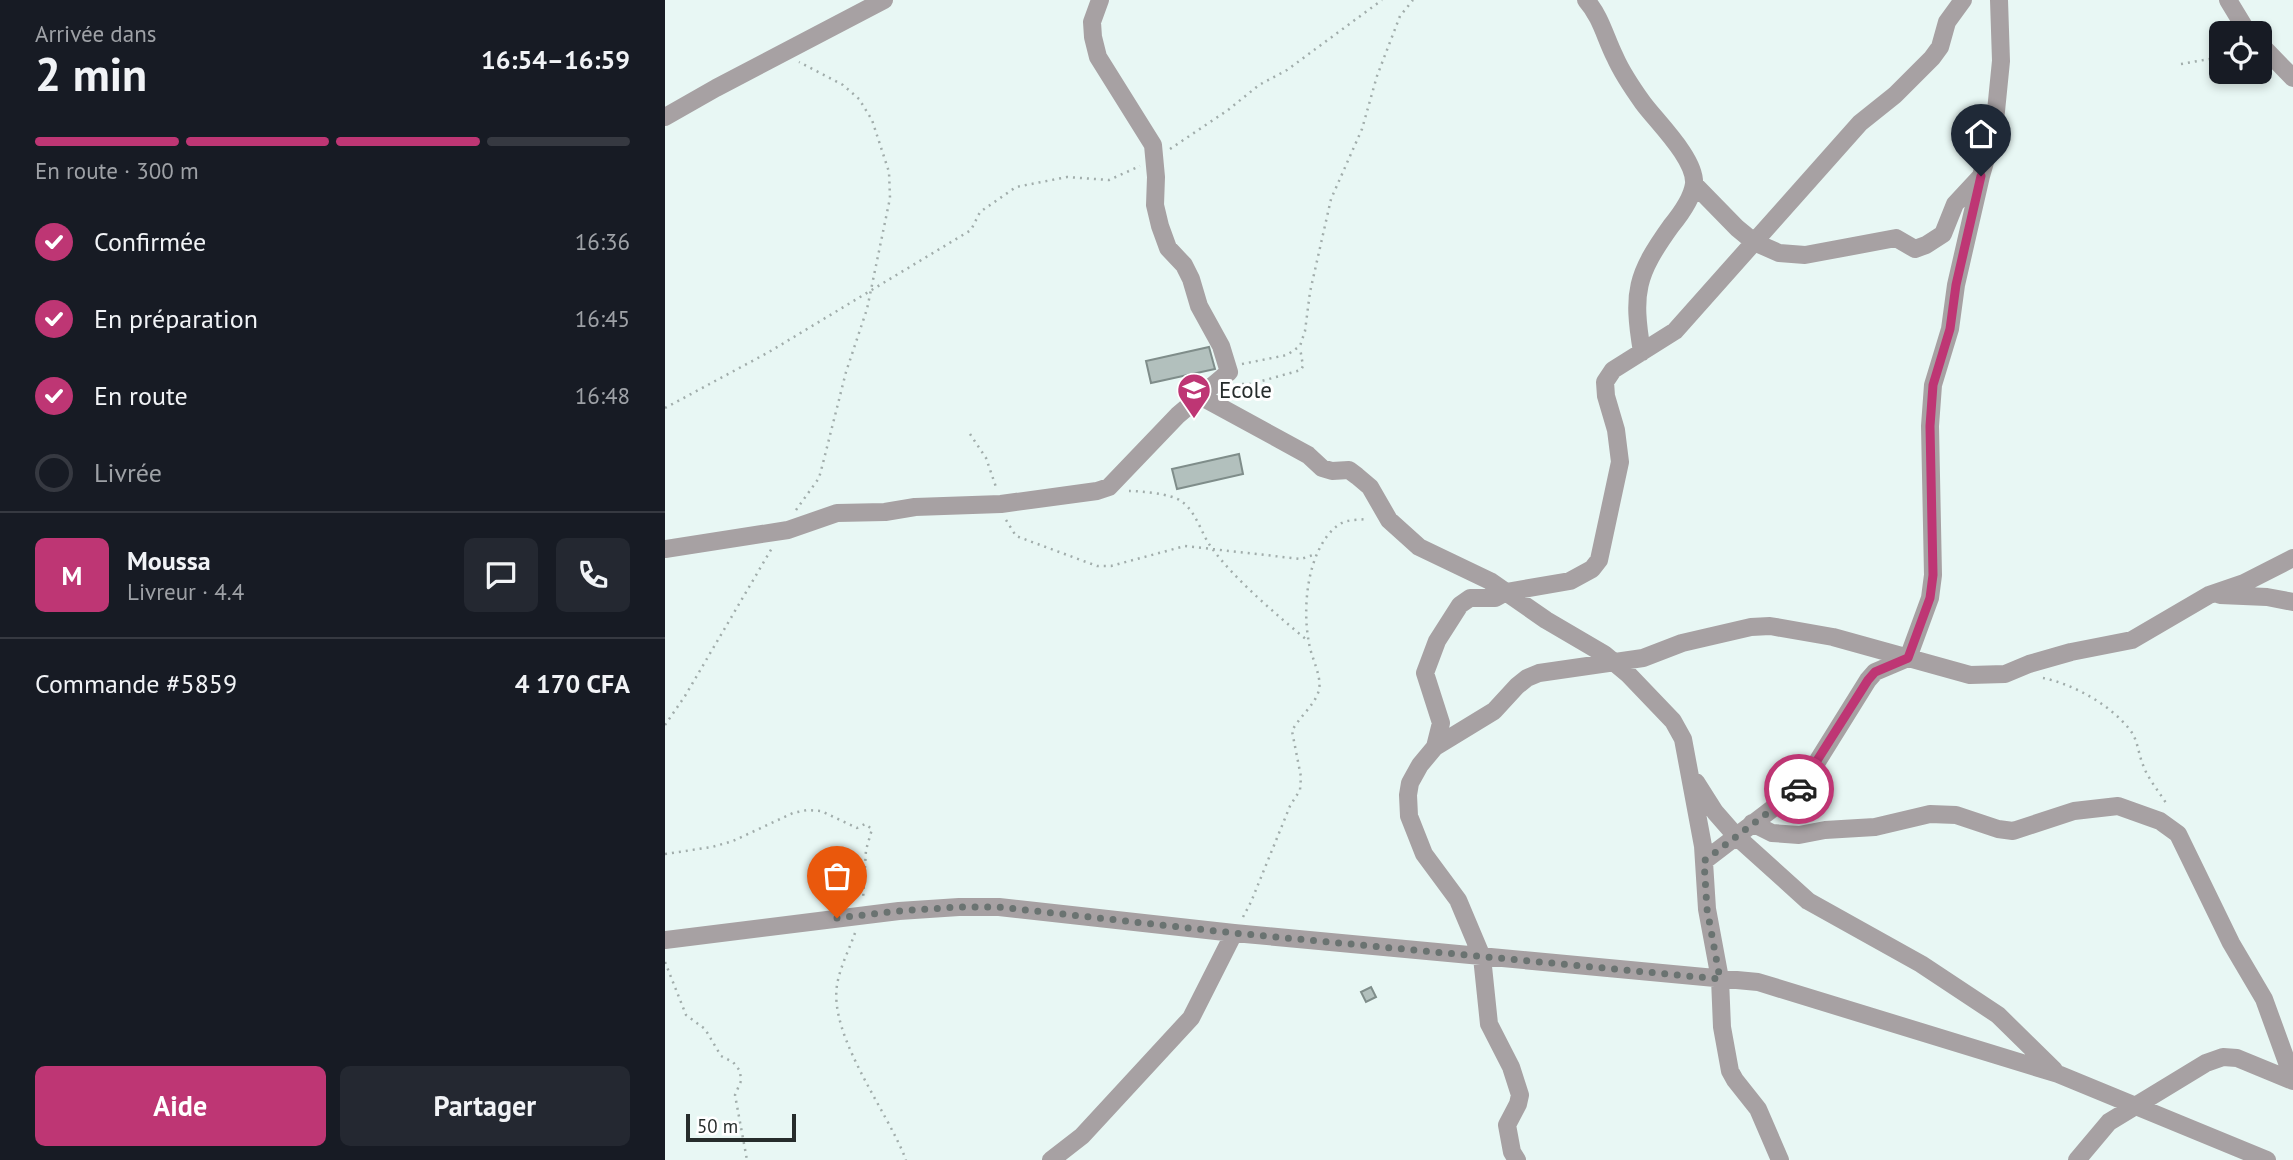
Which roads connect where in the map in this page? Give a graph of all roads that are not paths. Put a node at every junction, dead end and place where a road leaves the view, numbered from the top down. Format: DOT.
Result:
graph roads {
  1 [pos="884,0"];
  2 [pos="1100,0"];
  3 [pos="1586,0"];
  4 [pos="1963,0"];
  5 [pos="2000,0"];
  6 [pos="2228,0"];
  7 [pos="2241,21"];
  8 [pos="2272,56"];
  9 [pos="2293,78"];
  10 [pos="665,117"];
  11 [pos="1981,176"];
  12 [pos="1694,184"];
  13 [pos="1754,242"];
  14 [pos="1642,352"];
  15 [pos="1200,396"];
  16 [pos="665,549"];
  17 [pos="2293,558"];
  18 [pos="1506,592"];
  19 [pos="2209,595"];
  20 [pos="2293,603"];
  21 [pos="1908,658"];
  22 [pos="1615,663"];
  23 [pos="1434,747"];
  24 [pos="1691,773"];
  25 [pos="1752,823"];
  26 [pos="1736,836"];
  27 [pos="1704,861"];
  28 [pos="1234,933"];
  29 [pos="665,940"];
  30 [pos="1482,957"];
  31 [pos="1720,979"];
  32 [pos="2059,1074"];
  33 [pos="2293,1079"];
  34 [pos="2135,1106"];
  35 [pos="1051,1160"];
  36 [pos="1517,1160"];
  37 [pos="1780,1160"];
  38 [pos="2077,1160"];
  39 [pos="2267,1160"];
  1 -- 10 [label="street"];
  2 -- 15 [label="street"];
  3 -- 12 [label="street"];
  4 -- 13 [label="street"];
  5 -- 11 [label="street"];
  6 -- 7 [label="street"];
  8 -- 9 [label="street"];
  11 -- 13 [label="street"];
  11 -- 21 [label="street"];
  12 -- 13 [label="street"];
  12 -- 14 [label="street"];
  13 -- 14 [label="street"];
  14 -- 18 [label="street"];
  15 -- 16 [label="street"];
  15 -- 18 [label="street"];
  17 -- 19 [label="street"];
  18 -- 22 [label="street"];
  18 -- 23 [label="street"];
  19 -- 20 [label="street"];
  19 -- 21 [label="street"];
  21 -- 22 [label="street"];
  21 -- 25 [label="street"];
  22 -- 23 [label="street"];
  22 -- 24 [label="street"];
  23 -- 30 [label="street"];
  24 -- 26 [label="street"];
  24 -- 27 [label="street"];
  25 -- 26 [label="street"];
  25 -- 33 [label="street"];
  26 -- 27 [label="street"];
  26 -- 32 [label="street"];
  27 -- 31 [label="street"];
  28 -- 29 [label="street"];
  28 -- 30 [label="street"];
  28 -- 35 [label="street"];
  30 -- 31 [label="street"];
  30 -- 36 [label="street"];
  31 -- 32 [label="street"];
  31 -- 37 [label="street"];
  32 -- 34 [label="street"];
  33 -- 34 [label="street"];
  34 -- 38 [label="street"];
  34 -- 39 [label="street"];
}
